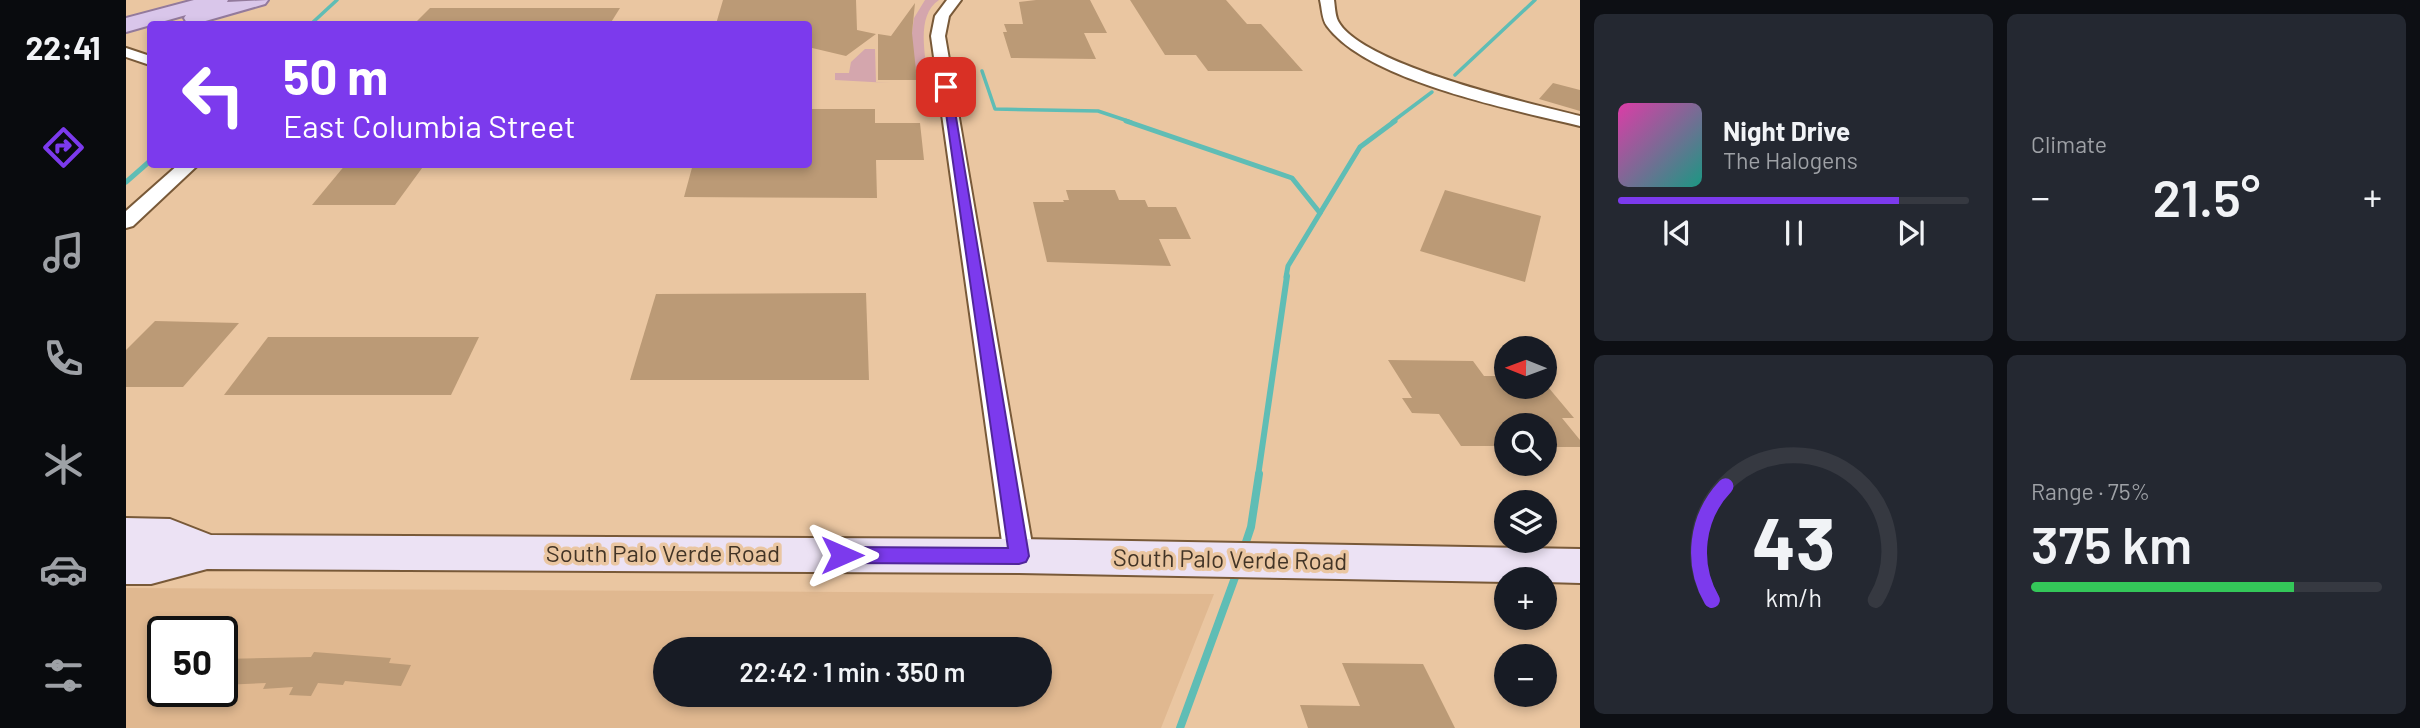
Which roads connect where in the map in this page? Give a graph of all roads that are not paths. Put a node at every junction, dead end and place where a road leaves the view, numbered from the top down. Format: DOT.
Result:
graph roads {
  1 [pos="218,0"];
  2 [pos="258,0"];
  3 [pos="954,0"];
  4 [pos="1327,0"];
  5 [pos="183,21"];
  6 [pos="126,25"];
  7 [pos="147,32"];
  8 [pos="126,38"];
  9 [pos="126,52"];
  10 [pos="147,60"];
  11 [pos="1580,121"];
  12 [pos="186,168"];
  13 [pos="126,222"];
  14 [pos="126,534"];
  15 [pos="207,552"];
  16 [pos="1019,556"];
  17 [pos="1580,566"];
  18 [pos="126,567"];
  1 -- 6 [label="main road"];
  2 -- 5 [label="main road"];
  3 -- 16 [label="street"];
  4 -- 11 [label="street"];
  7 -- 8 [label="main road"];
  9 -- 10 [label="street"];
  12 -- 13 [label="street"];
  14 -- 15 [label="main road, South Palo Verde Road"];
  15 -- 16 [label="main road, South Palo Verde Road"];
  15 -- 18 [label="main road, South Palo Verde Road"];
  16 -- 17 [label="main road, South Palo Verde Road"];
}
